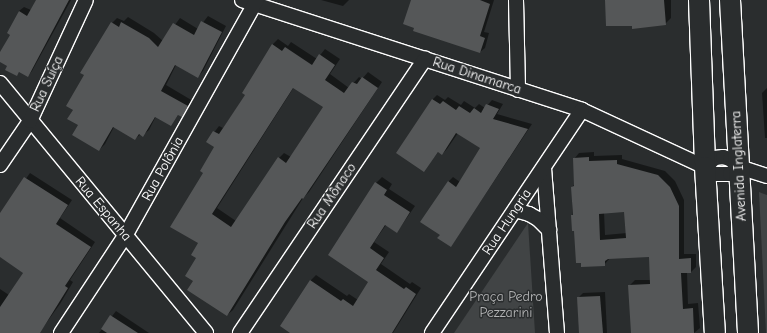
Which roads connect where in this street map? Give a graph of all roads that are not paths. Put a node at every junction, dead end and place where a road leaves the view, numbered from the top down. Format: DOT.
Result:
graph roads {
  1 [pos="86,0"];
  2 [pos="516,0"];
  3 [pos="699,0"];
  4 [pos="730,0"];
  5 [pos="252,1"];
  6 [pos="425,59"];
  7 [pos="0,83"];
  8 [pos="518,90"];
  9 [pos="582,110"];
  10 [pos="30,121"];
  11 [pos="0,165"];
  12 [pos="705,167"];
  13 [pos="739,167"];
  14 [pos="544,168"];
  15 [pos="767,176"];
  16 [pos="515,210"];
  17 [pos="549,230"];
  18 [pos="125,236"];
  19 [pos="61,333"];
  20 [pos="206,333"];
  21 [pos="240,333"];
  22 [pos="432,333"];
  23 [pos="557,333"];
  24 [pos="715,333"];
  25 [pos="748,333"];
  1 -- 10 [label="street, Rua Suíça"];
  2 -- 8 [label="street"];
  3 -- 12 [label="main road"];
  4 -- 13 [label="main road, Avenida Inglaterra"];
  5 -- 6 [label="street, Rua Dinamarca"];
  5 -- 18 [label="street, Rua Polônia"];
  6 -- 8 [label="street, Rua Dinamarca"];
  6 -- 21 [label="street, Rua Mônaco"];
  7 -- 10 [label="street, Rua Espanha"];
  8 -- 9 [label="street, Rua Dinamarca"];
  9 -- 12 [label="street, Rua Dinamarca"];
  9 -- 14 [label="street, Rua Hungria"];
  10 -- 11 [label="street, Rua Suíça"];
  10 -- 18 [label="street, Rua Espanha"];
  12 -- 13 [label="street, Rua Dinamarca"];
  12 -- 24 [label="main road"];
  13 -- 15 [label="street"];
  13 -- 25 [label="main road, Avenida Inglaterra"];
  14 -- 16 [label="street, Rua Hungria"];
  14 -- 17 [label="street"];
  16 -- 17 [label="street"];
  16 -- 22 [label="street, Rua Hungria"];
  17 -- 23 [label="street"];
  18 -- 19 [label="street, Rua Polônia"];
  18 -- 20 [label="street, Rua Espanha"];
}
